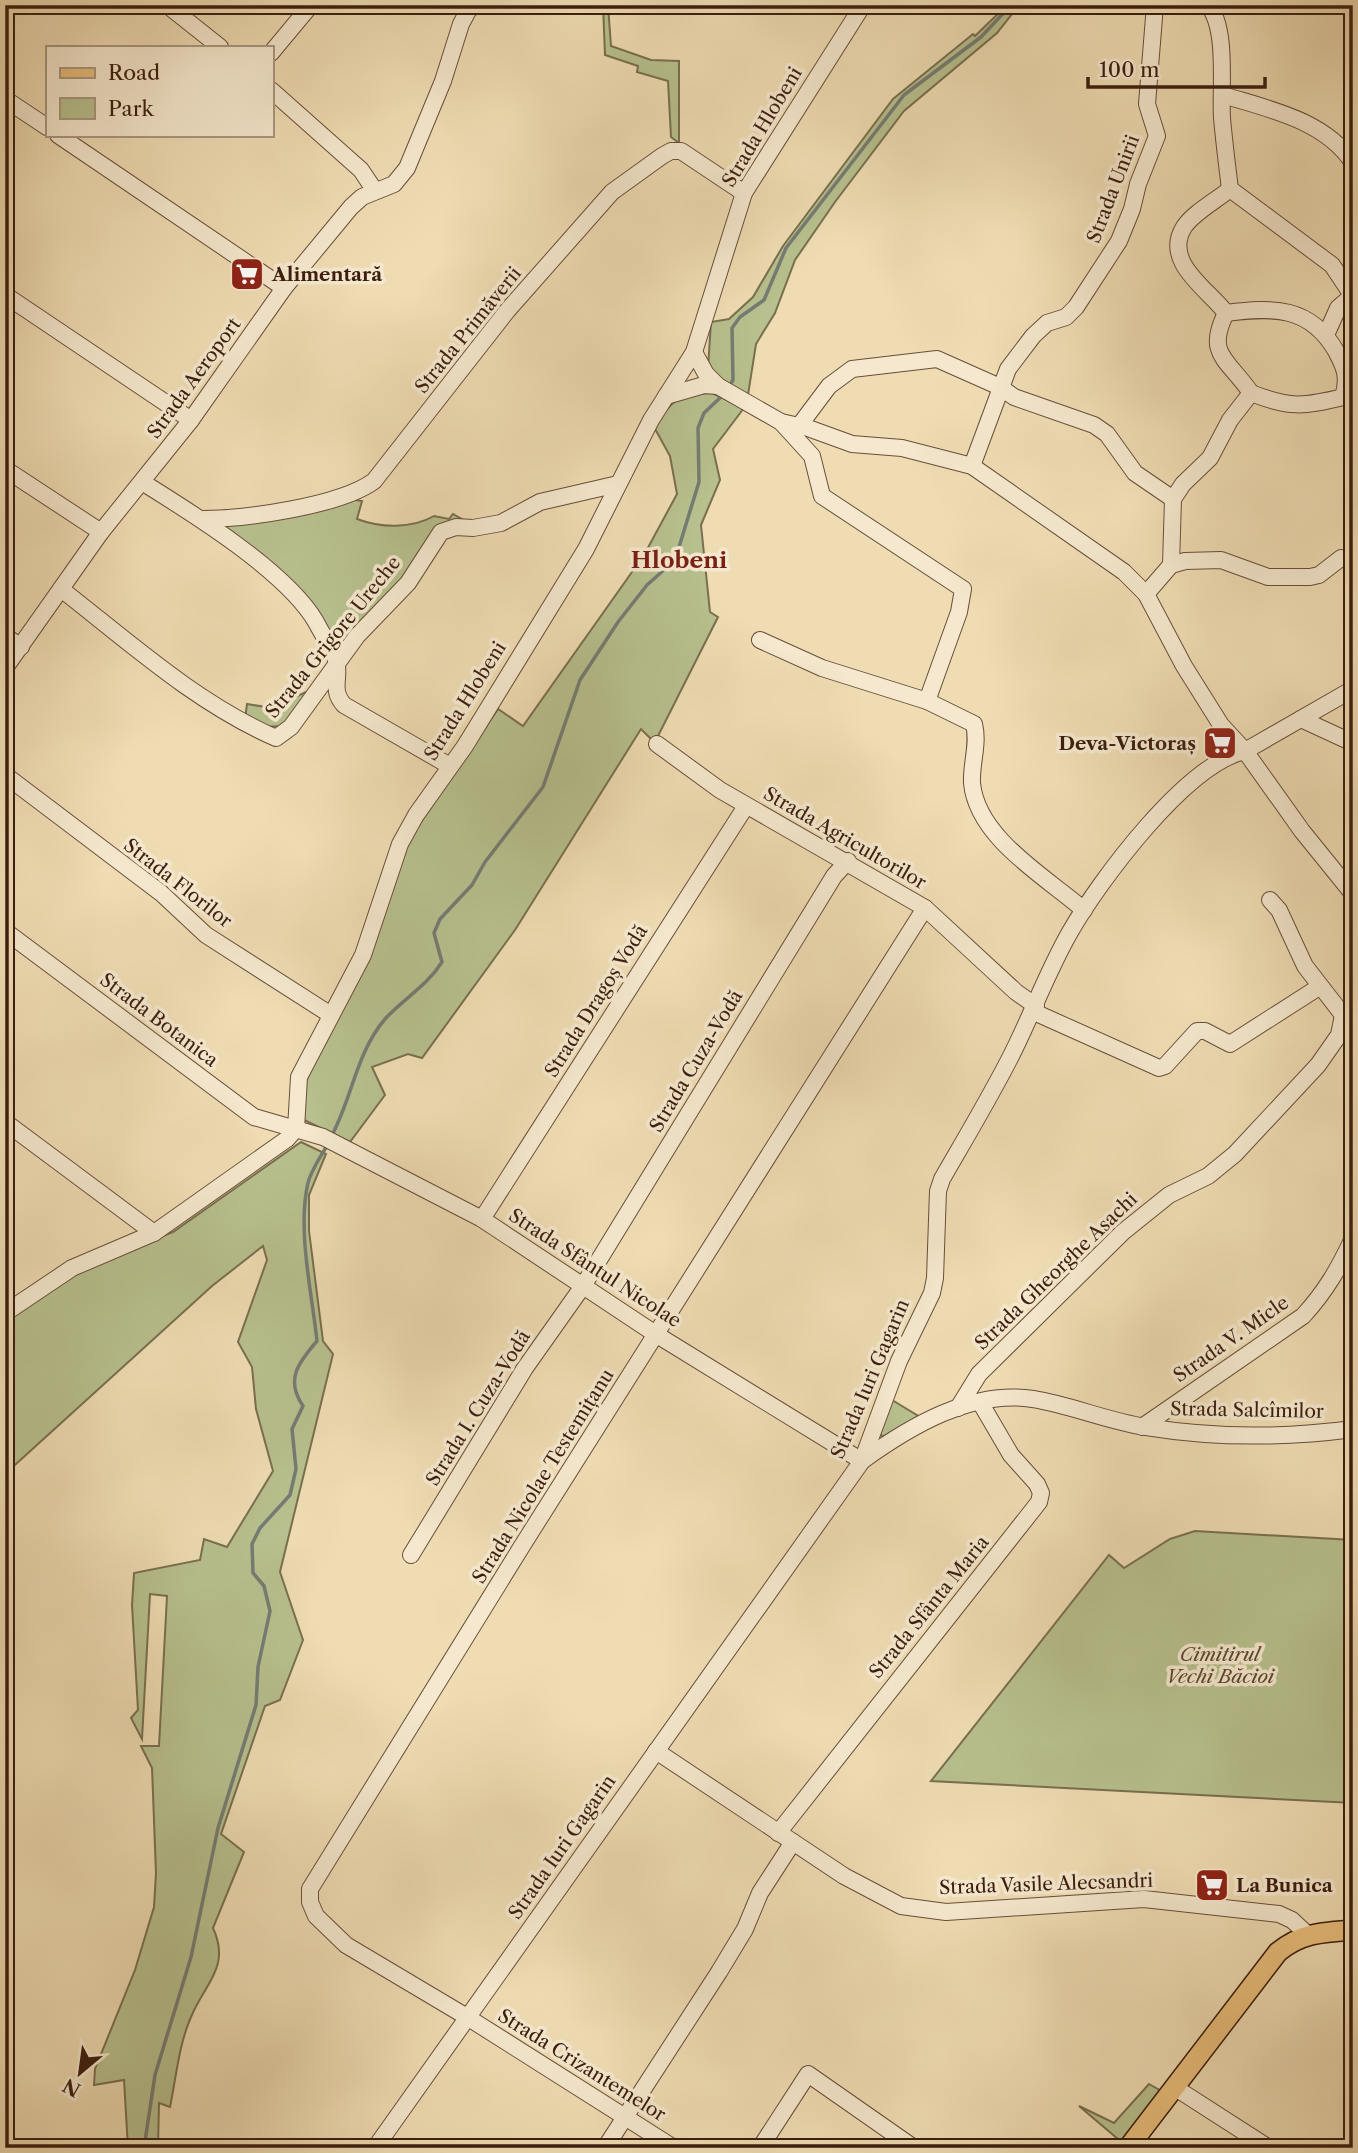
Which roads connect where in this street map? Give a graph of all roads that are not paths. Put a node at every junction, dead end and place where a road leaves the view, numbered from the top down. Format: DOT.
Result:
graph roads {
  1 [pos="167,5"];
  2 [pos="312,5"];
  3 [pos="863,5"];
  4 [pos="1155,5"];
  5 [pos="1208,5"];
  6 [pos="471,7"];
  7 [pos="219,46"];
  8 [pos="273,52"];
  9 [pos="273,92"];
  10 [pos="1223,95"];
  11 [pos="5,99"];
  12 [pos="46,126"];
  13 [pos="59,136"];
  14 [pos="1353,163"];
  15 [pos="1230,189"];
  16 [pos="375,191"];
  17 [pos="744,193"];
  18 [pos="285,288"];
  19 [pos="5,295"];
  20 [pos="1352,295"];
  21 [pos="1226,313"];
  22 [pos="1326,335"];
  23 [pos="694,352"];
  24 [pos="1350,370"];
  25 [pos="1000,387"];
  26 [pos="723,389"];
  27 [pos="1251,393"];
  28 [pos="666,396"];
  29 [pos="191,420"];
  30 [pos="781,422"];
  31 [pos="799,426"];
  32 [pos="818,431"];
  33 [pos="812,456"];
  34 [pos="972,466"];
  35 [pos="5,469"];
  36 [pos="142,482"];
  37 [pos="618,484"];
  38 [pos="1173,499"];
  39 [pos="202,519"];
  40 [pos="101,532"];
  41 [pos="1353,561"];
  42 [pos="1171,565"];
  43 [pos="61,589"];
  44 [pos="1146,594"];
  45 [pos="5,636"];
  46 [pos="760,639"];
  47 [pos="21,646"];
  48 [pos="336,662"];
  49 [pos="5,667"];
  50 [pos="1353,689"];
  51 [pos="927,701"];
  52 [pos="1301,719"];
  53 [pos="1353,743"];
  54 [pos="657,744"];
  55 [pos="1245,751"];
  56 [pos="450,766"];
  57 [pos="5,775"];
  58 [pos="746,806"];
  59 [pos="848,861"];
  60 [pos="1353,894"];
  61 [pos="1270,900"];
  62 [pos="925,908"];
  63 [pos="1084,909"];
  64 [pos="5,931"];
  65 [pos="1319,987"];
  66 [pos="1035,1009"];
  67 [pos="1348,1012"];
  68 [pos="331,1015"];
  69 [pos="1339,1035"];
  70 [pos="1353,1046"];
  71 [pos="5,1122"];
  72 [pos="296,1129"];
  73 [pos="482,1219"];
  74 [pos="154,1233"];
  75 [pos="1353,1238"];
  76 [pos="583,1286"];
  77 [pos="6,1312"];
  78 [pos="657,1335"];
  79 [pos="980,1402"];
  80 [pos="958,1408"];
  81 [pos="1142,1427"];
  82 [pos="1353,1429"];
  83 [pos="862,1461"];
  84 [pos="411,1555"];
  85 [pos="656,1751"];
  86 [pos="778,1833"];
  87 [pos="793,1842"];
  88 [pos="1353,1930"];
  89 [pos="1307,1934"];
  90 [pos="467,2017"];
  91 [pos="1174,2087"];
  92 [pos="624,2118"];
  93 [pos="375,2148"];
  94 [pos="605,2148"];
  95 [pos="674,2148"];
  96 [pos="760,2148"];
  97 [pos="914,2148"];
  98 [pos="1128,2148"];
  99 [pos="1269,2148"];
  1 -- 7 [label="street"];
  2 -- 8 [label="street"];
  3 -- 17 [label="street, Strada Hlobeni"];
  4 -- 25 [label="street, Strada Unirii"];
  5 -- 10 [label="street"];
  6 -- 16 [label="street, Strada Aeroport"];
  9 -- 16 [label="street"];
  10 -- 14 [label="street"];
  10 -- 15 [label="street"];
  11 -- 12 [label="street"];
  13 -- 18 [label="street"];
  15 -- 20 [label="street"];
  15 -- 21 [label="street"];
  16 -- 18 [label="street, Strada Aeroport"];
  17 -- 23 [label="street, Strada Hlobeni"];
  17 -- 39 [label="street, Strada Primăverii"];
  18 -- 29 [label="street, Strada Aeroport"];
  19 -- 29 [label="street"];
  20 -- 22 [label="street"];
  21 -- 22 [label="street"];
  21 -- 27 [label="street"];
  22 -- 24 [label="street"];
  23 -- 26 [label="street"];
  23 -- 28 [label="street, Strada Hlobeni"];
  24 -- 27 [label="street"];
  25 -- 31 [label="street"];
  25 -- 34 [label="street, Strada Unirii"];
  25 -- 38 [label="street"];
  26 -- 28 [label="street"];
  26 -- 30 [label="street"];
  27 -- 38 [label="street"];
  28 -- 37 [label="street, Strada Hlobeni"];
  29 -- 36 [label="street, Strada Aeroport"];
  30 -- 31 [label="street"];
  30 -- 33 [label="street"];
  31 -- 32 [label="street"];
  32 -- 33 [label="street"];
  32 -- 34 [label="street"];
  33 -- 51 [label="street"];
  34 -- 44 [label="street"];
  35 -- 40 [label="street"];
  36 -- 39 [label="street"];
  36 -- 40 [label="street, Strada Aeroport"];
  37 -- 48 [label="street, Strada Grigore Ureche"];
  37 -- 56 [label="street, Strada Hlobeni"];
  38 -- 42 [label="street"];
  39 -- 48 [label="street"];
  40 -- 43 [label="street, Strada Aeroport"];
  41 -- 42 [label="street"];
  42 -- 44 [label="street"];
  43 -- 47 [label="street, Strada Aeroport"];
  43 -- 48 [label="street, Strada Grigore Ureche"];
  44 -- 55 [label="street"];
  45 -- 47 [label="street"];
  46 -- 51 [label="street"];
  47 -- 49 [label="street, Strada Aeroport"];
  48 -- 56 [label="street"];
  50 -- 52 [label="street, Strada Iuri Gagarin"];
  51 -- 63 [label="street"];
  52 -- 53 [label="street"];
  52 -- 55 [label="street, Strada Iuri Gagarin"];
  54 -- 58 [label="street, Strada Agricultorilor"];
  55 -- 60 [label="street"];
  55 -- 63 [label="street, Strada Iuri Gagarin"];
  56 -- 68 [label="street, Strada Hlobeni"];
  57 -- 68 [label="street, Strada Florilor"];
  58 -- 59 [label="street, Strada Agricultorilor"];
  58 -- 73 [label="street, Strada Dragoș Vodă"];
  59 -- 62 [label="street, Strada Agricultorilor"];
  59 -- 76 [label="street, Strada Cuza-Vodă"];
  61 -- 65 [label="street"];
  62 -- 66 [label="street, Strada Agricultorilor"];
  62 -- 78 [label="street, Strada Nicolae Testemițanu"];
  63 -- 66 [label="street, Strada Iuri Gagarin"];
  64 -- 72 [label="street, Strada Botanica"];
  65 -- 66 [label="street, Strada Agricultorilor"];
  65 -- 67 [label="street"];
  66 -- 83 [label="street, Strada Iuri Gagarin"];
  67 -- 69 [label="street, Strada Gheorghe Asachi"];
  68 -- 72 [label="street, Strada Hlobeni"];
  69 -- 70 [label="street"];
  69 -- 80 [label="street, Strada Gheorghe Asachi"];
  71 -- 74 [label="street"];
  72 -- 73 [label="street, Strada Sfântul Nicolae"];
  72 -- 74 [label="street"];
  73 -- 76 [label="street, Strada Sfântul Nicolae"];
  74 -- 77 [label="street"];
  75 -- 81 [label="street, Strada V. Micle"];
  76 -- 78 [label="street, Strada Sfântul Nicolae"];
  76 -- 84 [label="street, Strada I. Cuza-Vodă"];
  78 -- 83 [label="street, Strada Sfântul Nicolae"];
  78 -- 90 [label="street, Strada Nicolae Testemițanu"];
  79 -- 80 [label="street"];
  79 -- 81 [label="street, Strada Salcîmilor"];
  79 -- 86 [label="street, Strada Sfânta Maria"];
  80 -- 83 [label="street"];
  81 -- 82 [label="street, Strada Salcîmilor"];
  83 -- 85 [label="street, Strada Iuri Gagarin"];
  85 -- 86 [label="street, Strada Vasile Alecsandri"];
  85 -- 90 [label="street, Strada Iuri Gagarin"];
  86 -- 87 [label="street, Strada Vasile Alecsandri"];
  87 -- 89 [label="street, Strada Vasile Alecsandri"];
  87 -- 92 [label="street"];
  88 -- 89 [label="main road"];
  89 -- 91 [label="main road"];
  90 -- 92 [label="street, Strada Crizantemelor"];
  90 -- 93 [label="street, Strada Iuri Gagarin"];
  91 -- 98 [label="main road"];
  91 -- 99 [label="street"];
  92 -- 94 [label="street"];
  92 -- 95 [label="street, Strada Crizantemelor"];
  96 -- 97 [label="street"];
}
